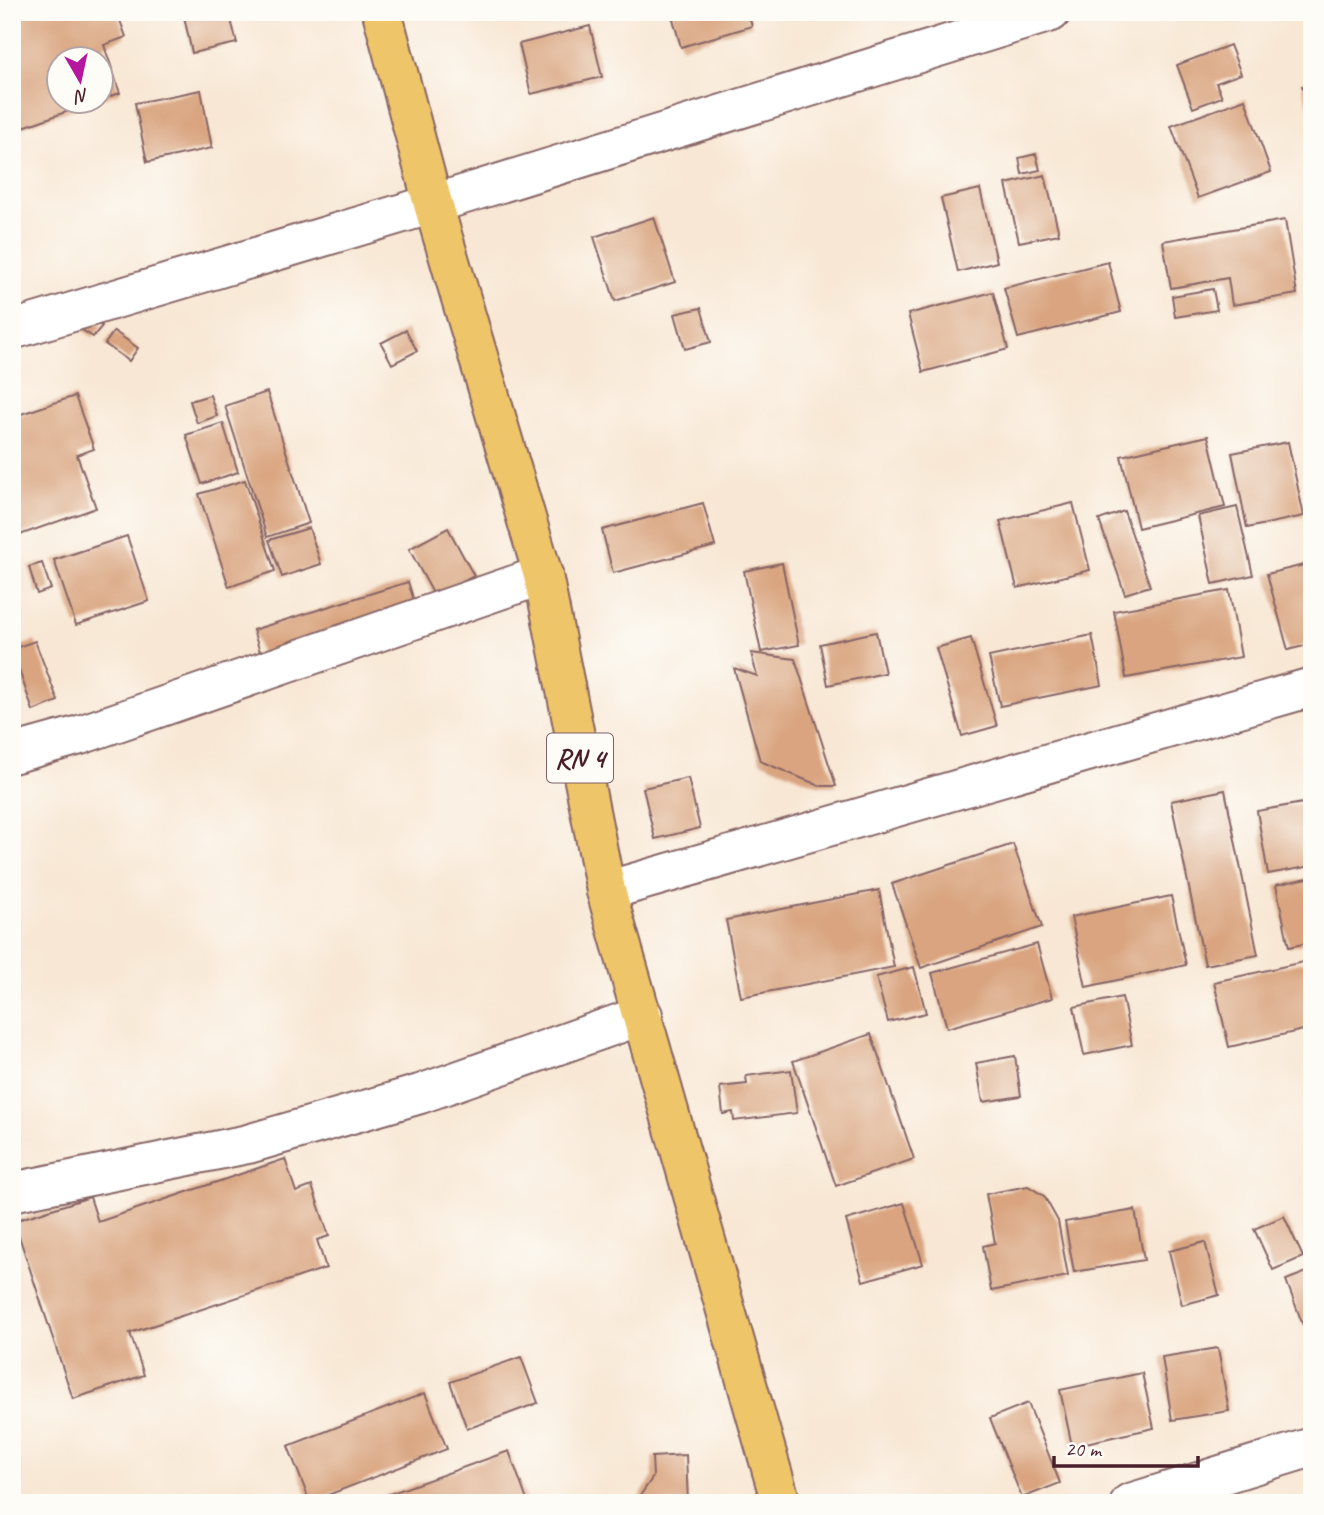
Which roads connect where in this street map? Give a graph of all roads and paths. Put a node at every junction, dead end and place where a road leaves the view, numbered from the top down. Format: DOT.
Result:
graph roads {
  1 [pos="382,12"];
  2 [pos="1051,12"];
  3 [pos="433,204"];
  4 [pos="12,330"];
  5 [pos="543,575"];
  6 [pos="1312,687"];
  7 [pos="12,754"];
  8 [pos="606,891"];
  9 [pos="643,1015"];
  10 [pos="12,1192"];
  11 [pos="1312,1447"];
  12 [pos="781,1503"];
  13 [pos="1130,1503"];
  1 -- 3 [label="highway, RN 4"];
  2 -- 3 [label="street"];
  3 -- 4 [label="street"];
  3 -- 5 [label="highway, RN 4"];
  5 -- 7 [label="street"];
  5 -- 8 [label="highway, RN 4"];
  6 -- 8 [label="street"];
  8 -- 9 [label="highway, RN 4"];
  9 -- 10 [label="street"];
  9 -- 12 [label="highway, RN 4"];
  11 -- 13 [label="street"];
}
